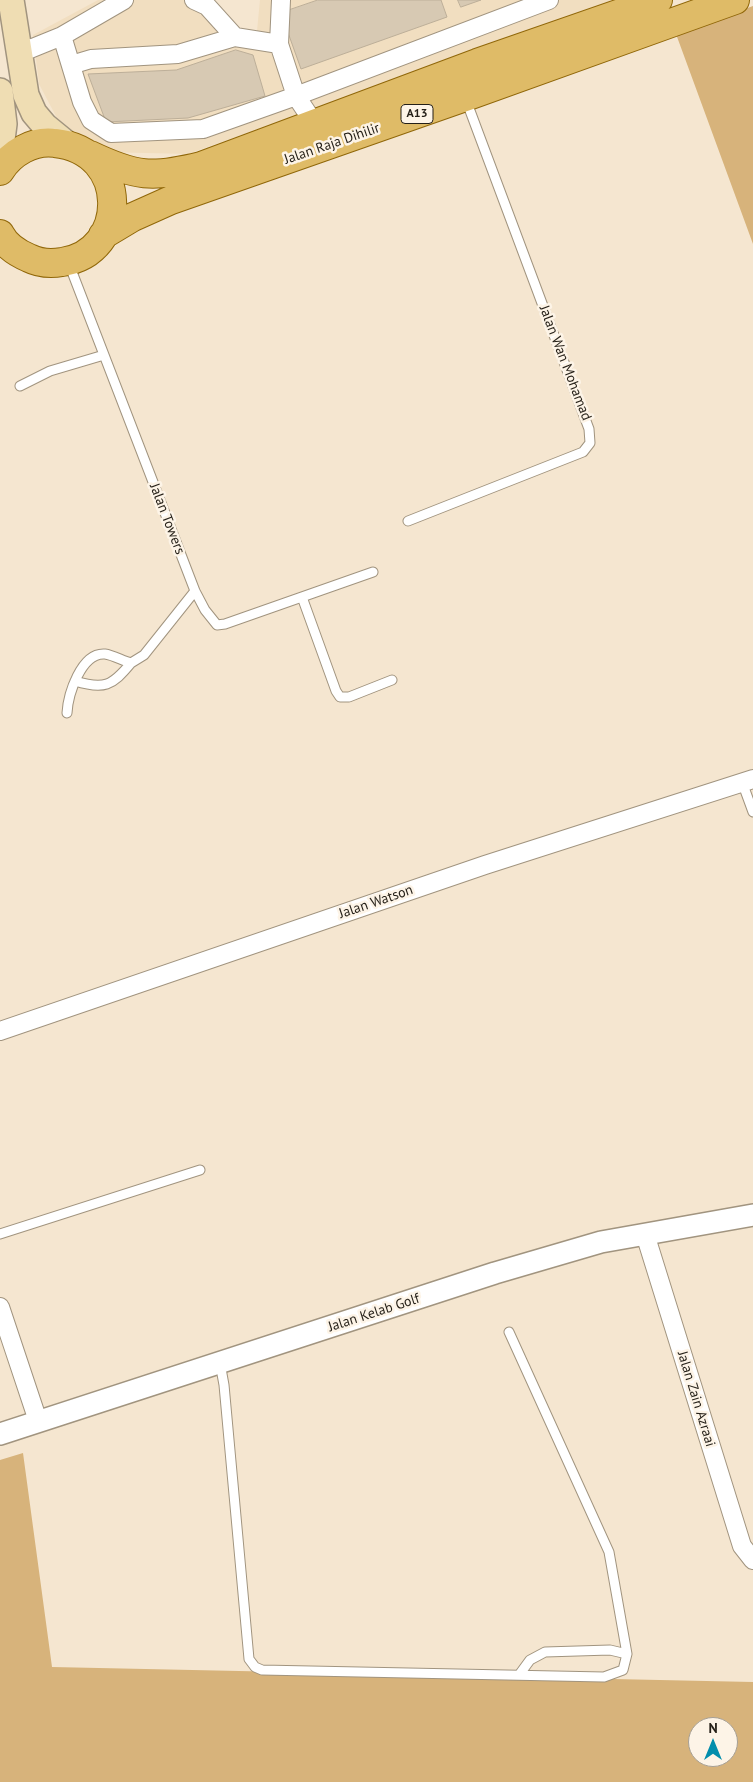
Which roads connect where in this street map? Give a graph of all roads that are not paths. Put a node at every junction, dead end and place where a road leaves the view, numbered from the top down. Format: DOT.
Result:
graph roads {
  1 [pos="11,0"];
  2 [pos="124,0"];
  3 [pos="194,0"];
  4 [pos="549,0"];
  5 [pos="658,0"];
  6 [pos="735,0"];
  7 [pos="284,1"];
  8 [pos="630,5"];
  9 [pos="62,36"];
  10 [pos="235,37"];
  11 [pos="17,38"];
  12 [pos="279,44"];
  13 [pos="71,65"];
  14 [pos="22,68"];
  15 [pos="0,91"];
  16 [pos="296,96"];
  17 [pos="465,98"];
  18 [pos="314,123"];
  19 [pos="78,150"];
  20 [pos="0,155"];
  21 [pos="0,171"];
  22 [pos="0,234"];
  23 [pos="103,235"];
  24 [pos="34,261"];
  25 [pos="68,261"];
  26 [pos="0,262"];
  27 [pos="104,354"];
  28 [pos="20,386"];
  29 [pos="408,521"];
  30 [pos="373,572"];
  31 [pos="195,591"];
  32 [pos="302,597"];
  33 [pos="132,663"];
  34 [pos="392,680"];
  35 [pos="75,682"];
  36 [pos="67,713"];
  37 [pos="748,780"];
  38 [pos="753,812"];
  39 [pos="0,1031"];
  40 [pos="200,1170"];
  41 [pos="753,1215"];
  42 [pos="0,1234"];
  43 [pos="645,1234"];
  44 [pos="2,1318"];
  45 [pos="510,1332"];
  46 [pos="220,1363"];
  47 [pos="38,1422"];
  48 [pos="0,1434"];
  49 [pos="753,1560"];
  50 [pos="627,1654"];
  51 [pos="519,1675"];
  1 -- 11 [label="main road"];
  2 -- 9 [label="street"];
  3 -- 10 [label="street"];
  4 -- 16 [label="street"];
  5 -- 8 [label="main road, Jalan Raja Dihilir / A13"];
  6 -- 17 [label="main road, Jalan Raja Dihilir / A13"];
  7 -- 12 [label="street"];
  8 -- 18 [label="main road, Jalan Raja Dihilir / A13"];
  9 -- 11 [label="street"];
  9 -- 13 [label="street"];
  9 -- 14 [label="street"];
  10 -- 12 [label="street"];
  10 -- 13 [label="street"];
  11 -- 14 [label="main road"];
  12 -- 16 [label="street"];
  13 -- 16 [label="street"];
  14 -- 19 [label="main road"];
  15 -- 20 [label="main road"];
  16 -- 18 [label="street"];
  17 -- 23 [label="main road, Jalan Raja Dihilir / A13"];
  17 -- 29 [label="lane, Jalan Wan Mohamad"];
  18 -- 19 [label="main road, Jalan Raja Dihilir / A13"];
  19 -- 21 [label="main road, A13"];
  19 -- 23 [label="main road, A13"];
  22 -- 24 [label="main road, A13"];
  23 -- 25 [label="main road, A13"];
  24 -- 25 [label="main road, A13"];
  24 -- 26 [label="main road, A13"];
  25 -- 27 [label="lane, Jalan Towers"];
  27 -- 28 [label="lane"];
  27 -- 31 [label="lane, Jalan Towers"];
  30 -- 32 [label="lane"];
  31 -- 32 [label="lane, Jalan Towers"];
  31 -- 33 [label="lane"];
  32 -- 34 [label="lane"];
  33 -- 35 [label="lane"];
  33 -- 35 [label="lane"];
  35 -- 36 [label="lane"];
  37 -- 38 [label="lane"];
  37 -- 39 [label="street, Jalan Watson"];
  40 -- 42 [label="lane"];
  41 -- 43 [label="street, Jalan Kelab Golf"];
  43 -- 46 [label="street, Jalan Kelab Golf"];
  43 -- 49 [label="street, Jalan Zain Azraai"];
  44 -- 47 [label="street"];
  45 -- 50 [label="lane"];
  46 -- 47 [label="street, Jalan Kelab Golf"];
  46 -- 51 [label="lane"];
  47 -- 48 [label="street, Jalan Kelab Golf"];
  50 -- 51 [label="lane"];
  50 -- 51 [label="lane"];
}
